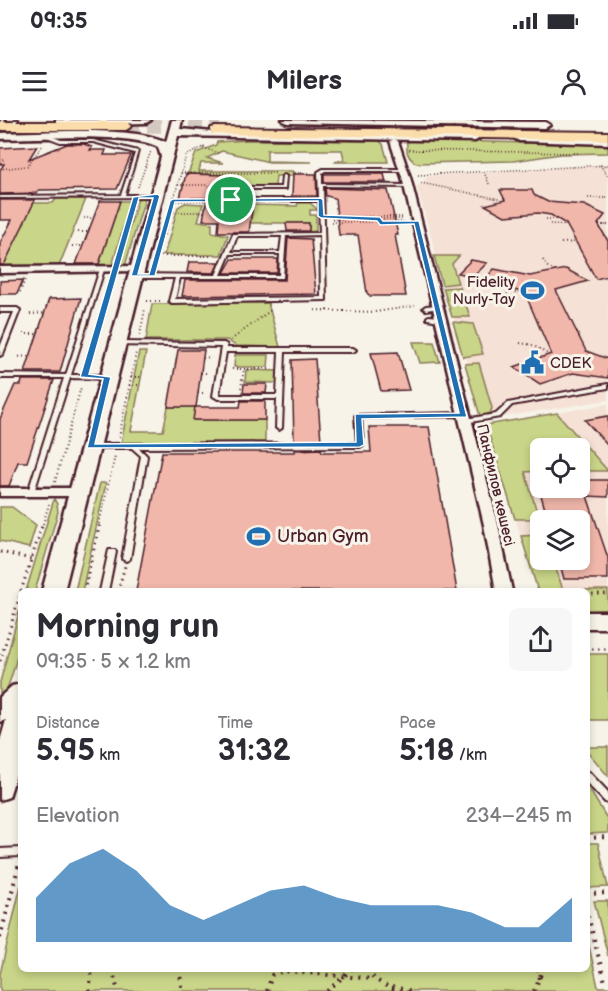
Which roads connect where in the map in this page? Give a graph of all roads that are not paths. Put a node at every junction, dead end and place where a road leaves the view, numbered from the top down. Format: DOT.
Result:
graph roads {
  1 [pos="146,120"];
  2 [pos="190,120"];
  3 [pos="287,120"];
  4 [pos="16,121"];
  5 [pos="399,121"];
  6 [pos="1,124"];
  7 [pos="175,125"];
  8 [pos="128,129"];
  9 [pos="608,130"];
  10 [pos="215,131"];
  11 [pos="379,134"];
  12 [pos="0,136"];
  13 [pos="264,136"];
  14 [pos="406,137"];
  15 [pos="46,138"];
  16 [pos="486,138"];
  17 [pos="608,138"];
  18 [pos="396,146"];
  19 [pos="167,158"];
  20 [pos="404,170"];
  21 [pos="284,176"];
  22 [pos="412,182"];
  23 [pos="320,186"];
  24 [pos="74,190"];
  25 [pos="157,196"];
  26 [pos="0,197"];
  27 [pos="71,197"];
  28 [pos="122,197"];
  29 [pos="239,200"];
  30 [pos="321,200"];
  31 [pos="236,217"];
  32 [pos="321,234"];
  33 [pos="284,235"];
  34 [pos="283,253"];
  35 [pos="228,254"];
  36 [pos="0,270"];
  37 [pos="102,270"];
  38 [pos="136,272"];
  39 [pos="178,277"];
  40 [pos="218,277"];
  41 [pos="0,310"];
  42 [pos="116,345"];
  43 [pos="223,347"];
  44 [pos="282,350"];
  45 [pos="352,350"];
  46 [pos="0,354"];
  47 [pos="0,376"];
  48 [pos="70,376"];
  49 [pos="107,377"];
  50 [pos="608,386"];
  51 [pos="279,397"];
  52 [pos="465,418"];
  53 [pos="279,428"];
  54 [pos="90,446"];
  55 [pos="134,446"];
  56 [pos="0,492"];
  57 [pos="31,492"];
  58 [pos="78,492"];
  59 [pos="112,552"];
  60 [pos="126,559"];
  61 [pos="54,588"];
  62 [pos="105,588"];
  63 [pos="503,588"];
  64 [pos="590,620"];
  65 [pos="608,620"];
  66 [pos="18,696"];
  67 [pos="0,712"];
  68 [pos="18,721"];
  69 [pos="590,780"];
  70 [pos="0,789"];
  71 [pos="608,800"];
  72 [pos="0,853"];
  73 [pos="18,853"];
  1 -- 8 [label="main road"];
  2 -- 7 [label="main road"];
  3 -- 5 [label="main road"];
  4 -- 6 [label="main road"];
  4 -- 8 [label="main road"];
  5 -- 9 [label="main road"];
  6 -- 8 [label="main road"];
  7 -- 10 [label="main road"];
  7 -- 19 [label="main road"];
  8 -- 15 [label="main road"];
  8 -- 19 [label="main road"];
  9 -- 10 [label="main road"];
  10 -- 11 [label="main road"];
  10 -- 13 [label="main road"];
  11 -- 13 [label="main road"];
  11 -- 14 [label="main road"];
  11 -- 16 [label="main road"];
  11 -- 17 [label="main road"];
  11 -- 18 [label="street"];
  12 -- 15 [label="main road"];
  13 -- 19 [label="main road"];
  14 -- 16 [label="main road"];
  14 -- 18 [label="street"];
  15 -- 28 [label="lane"];
  16 -- 17 [label="main road"];
  18 -- 20 [label="street, Панфилов көшесі"];
  19 -- 25 [label="main road"];
  20 -- 22 [label="street, Панфилов көшесі"];
  20 -- 23 [label="lane"];
  21 -- 29 [label="lane"];
  22 -- 23 [label="lane"];
  22 -- 52 [label="street, Панфилов көшесі"];
  23 -- 30 [label="lane"];
  24 -- 27 [label="lane"];
  25 -- 28 [label="lane"];
  25 -- 38 [label="main road"];
  26 -- 27 [label="lane"];
  27 -- 28 [label="lane"];
  29 -- 30 [label="lane"];
  29 -- 31 [label="lane"];
  30 -- 32 [label="lane"];
  32 -- 33 [label="lane"];
  32 -- 39 [label="lane"];
  33 -- 34 [label="lane"];
  33 -- 35 [label="lane"];
  34 -- 35 [label="lane"];
  34 -- 40 [label="lane"];
  35 -- 40 [label="lane"];
  36 -- 37 [label="street"];
  37 -- 38 [label="street"];
  37 -- 48 [label="lane"];
  38 -- 39 [label="lane"];
  38 -- 42 [label="main road"];
  39 -- 40 [label="lane"];
  41 -- 46 [label="lane"];
  42 -- 43 [label="lane"];
  42 -- 49 [label="main road"];
  43 -- 44 [label="lane"];
  43 -- 51 [label="lane"];
  44 -- 45 [label="lane"];
  44 -- 51 [label="lane"];
  47 -- 48 [label="lane"];
  48 -- 49 [label="lane"];
  48 -- 57 [label="lane"];
  49 -- 54 [label="main road"];
  50 -- 52 [label="lane"];
  51 -- 53 [label="lane"];
  52 -- 55 [label="lane"];
  52 -- 63 [label="street, Панфилов көшесі"];
  54 -- 55 [label="lane"];
  54 -- 58 [label="main road"];
  55 -- 60 [label="lane"];
  56 -- 57 [label="street"];
  57 -- 58 [label="street"];
  58 -- 61 [label="main road"];
  59 -- 62 [label="lane"];
  64 -- 65 [label="main road"];
  66 -- 67 [label="main road"];
  68 -- 70 [label="main road"];
  69 -- 71 [label="lane"];
  72 -- 73 [label="lane"];
}
